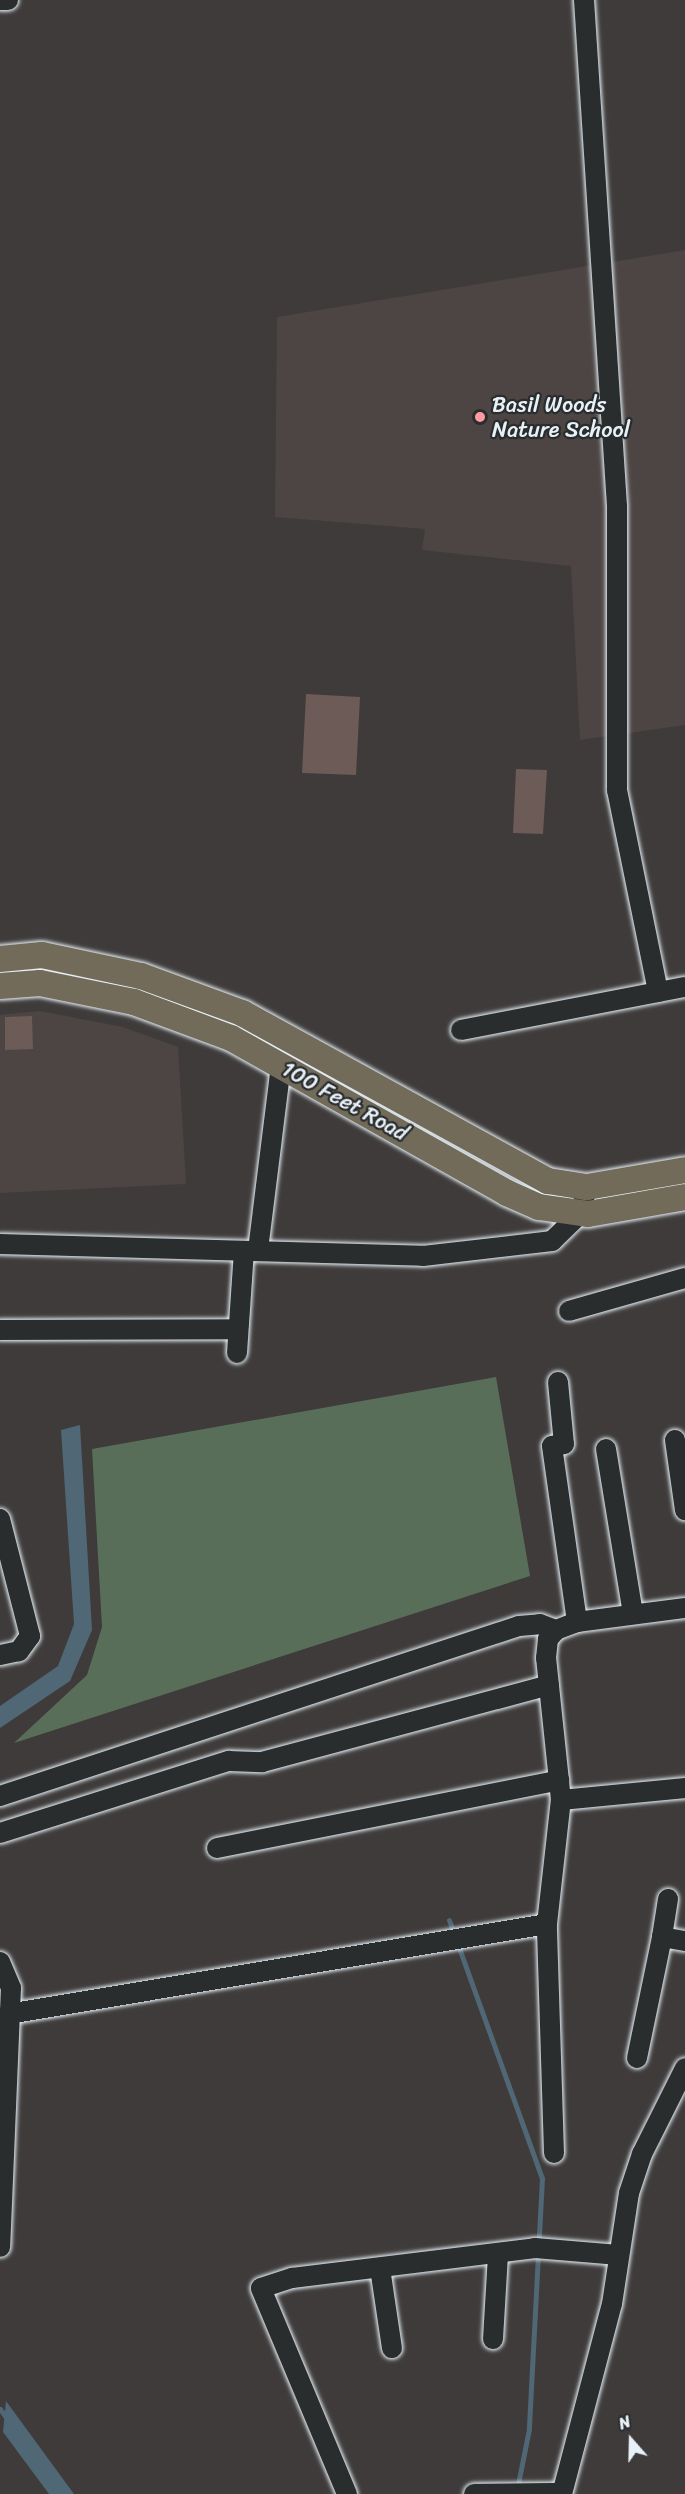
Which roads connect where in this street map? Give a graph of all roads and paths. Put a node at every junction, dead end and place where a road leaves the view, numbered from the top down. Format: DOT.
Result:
graph roads {
  1 [pos="0,0"];
  2 [pos="8,0"];
  3 [pos="584,0"];
  4 [pos="0,959"];
  5 [pos="0,986"];
  6 [pos="685,987"];
  7 [pos="658,992"];
  8 [pos="461,1030"];
  9 [pos="281,1065"];
  10 [pos="685,1170"];
  11 [pos="587,1187"];
  12 [pos="685,1197"];
  13 [pos="580,1214"];
  14 [pos="0,1244"];
  15 [pos="251,1250"];
  16 [pos="685,1278"];
  17 [pos="569,1311"];
  18 [pos="238,1329"];
  19 [pos="0,1330"];
  20 [pos="237,1353"];
  21 [pos="558,1382"];
  22 [pos="675,1440"];
  23 [pos="606,1449"];
  24 [pos="685,1510"];
  25 [pos="0,1519"];
  26 [pos="685,1608"];
  27 [pos="633,1614"];
  28 [pos="577,1622"];
  29 [pos="556,1630"];
  30 [pos="0,1655"];
  31 [pos="549,1685"];
  32 [pos="685,1788"];
  33 [pos="560,1790"];
  34 [pos="0,1796"];
  35 [pos="0,1833"];
  36 [pos="217,1848"];
  37 [pos="668,1899"];
  38 [pos="547,1924"];
  39 [pos="662,1937"];
  40 [pos="685,1941"];
  41 [pos="0,1962"];
  42 [pos="8,2014"];
  43 [pos="637,2058"];
  44 [pos="685,2068"];
  45 [pos="554,2153"];
  46 [pos="0,2247"];
  47 [pos="498,2254"];
  48 [pos="619,2255"];
  49 [pos="380,2268"];
  50 [pos="493,2339"];
  51 [pos="392,2348"];
  52 [pos="562,2493"];
  53 [pos="347,2494"];
  54 [pos="474,2494"];
  1 -- 2 [label="street"];
  3 -- 7 [label="street"];
  4 -- 11 [label="main road, 100 Feet Road"];
  5 -- 9 [label="main road, 100 Feet Road"];
  6 -- 7 [label="street"];
  7 -- 8 [label="street"];
  9 -- 13 [label="main road, 100 Feet Road"];
  9 -- 15 [label="street"];
  10 -- 11 [label="main road, 100 Feet Road"];
  11 -- 13 [label="street"];
  12 -- 13 [label="main road, 100 Feet Road"];
  13 -- 15 [label="street"];
  14 -- 15 [label="street"];
  15 -- 18 [label="street"];
  16 -- 17 [label="street"];
  18 -- 19 [label="street"];
  18 -- 20 [label="street"];
  21 -- 28 [label="street"];
  22 -- 24 [label="street"];
  23 -- 27 [label="street"];
  25 -- 30 [label="street"];
  26 -- 27 [label="street"];
  27 -- 28 [label="street"];
  28 -- 29 [label="street"];
  29 -- 31 [label="street"];
  29 -- 34 [label="street"];
  31 -- 33 [label="street"];
  31 -- 35 [label="street"];
  32 -- 33 [label="street"];
  33 -- 36 [label="street"];
  33 -- 38 [label="street"];
  37 -- 39 [label="street"];
  38 -- 42 [label="street"];
  38 -- 45 [label="street"];
  39 -- 40 [label="street"];
  39 -- 43 [label="street"];
  41 -- 42 [label="street"];
  42 -- 46 [label="street"];
  44 -- 48 [label="street"];
  47 -- 48 [label="street"];
  47 -- 49 [label="street"];
  47 -- 50 [label="street"];
  48 -- 52 [label="street"];
  49 -- 51 [label="street"];
  49 -- 53 [label="street"];
  52 -- 54 [label="street"];
}
